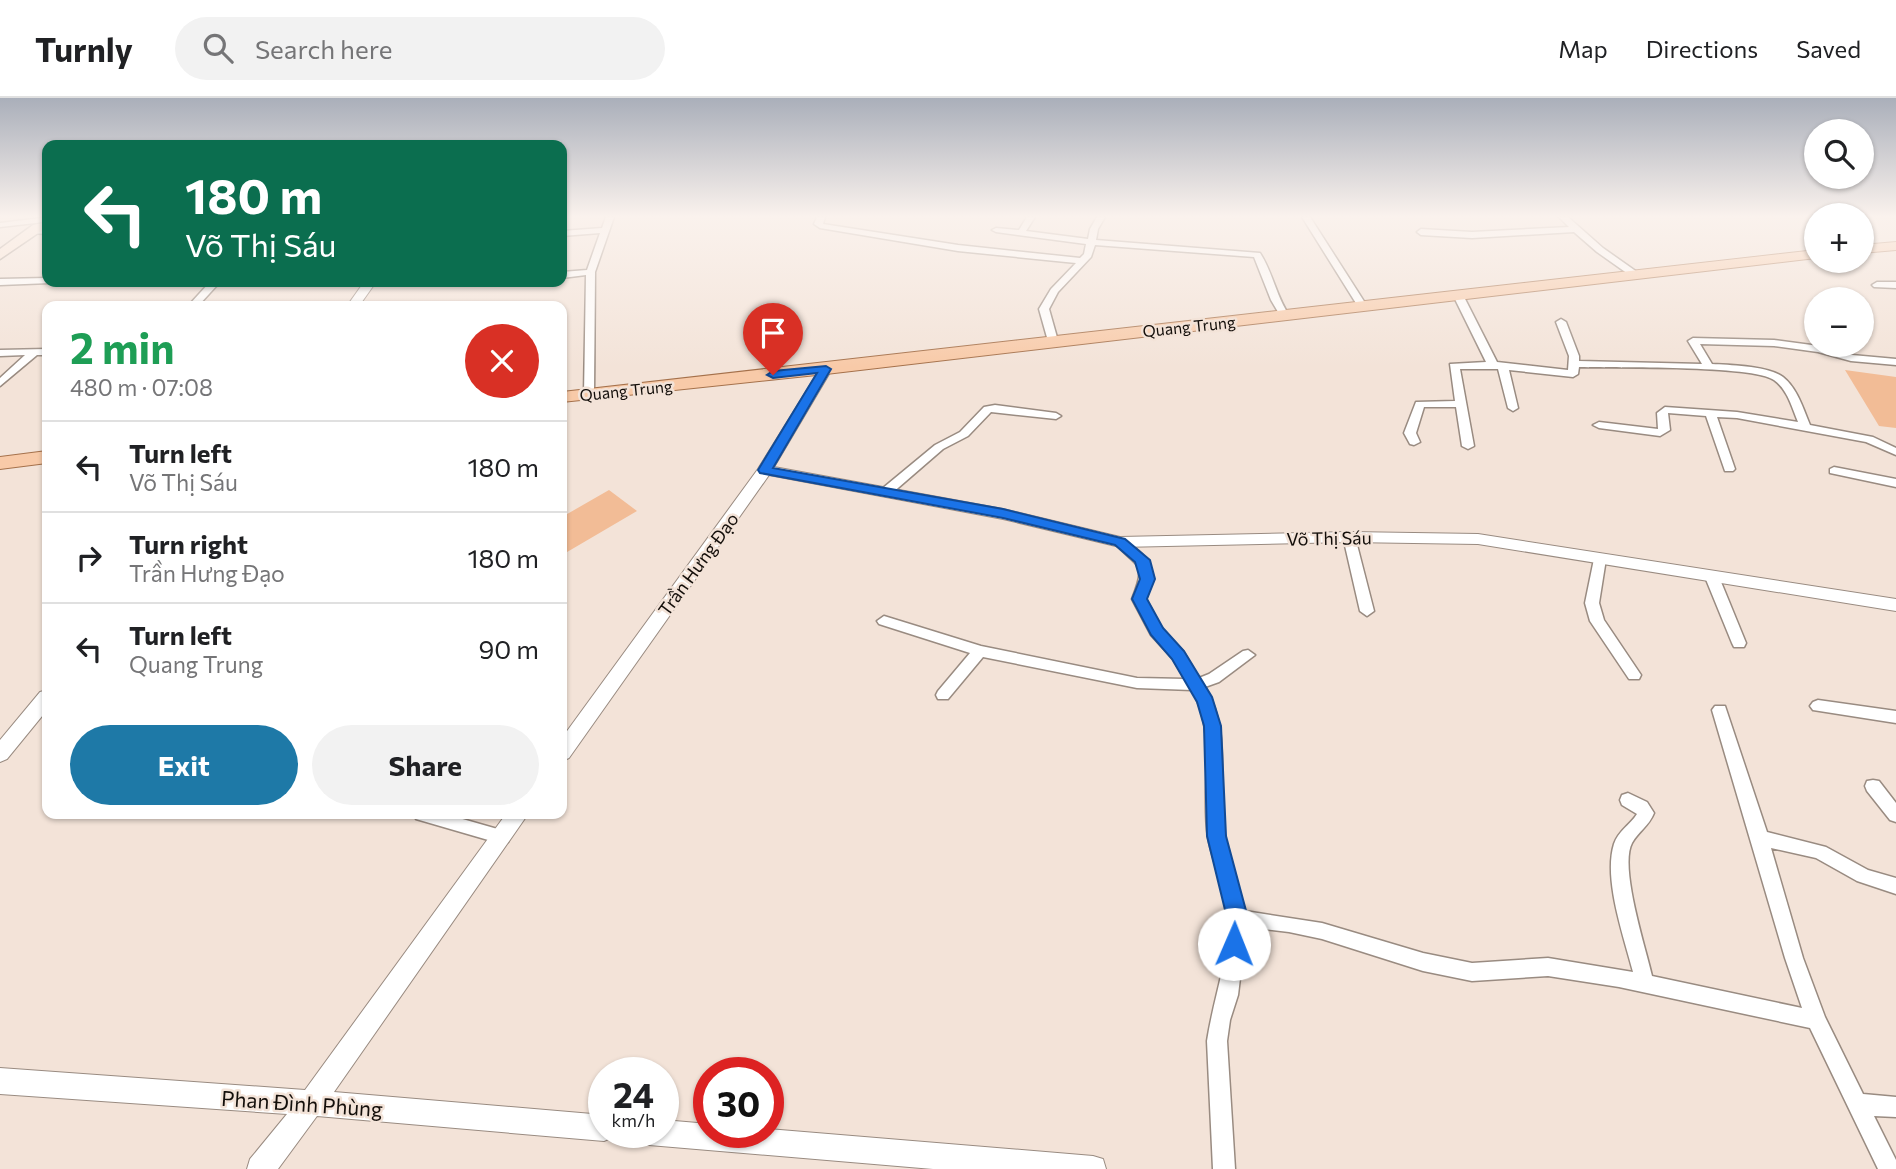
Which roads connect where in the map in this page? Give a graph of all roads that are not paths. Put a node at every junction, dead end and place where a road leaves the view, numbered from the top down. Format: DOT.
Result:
graph roads {
  1 [pos="593,267"];
  2 [pos="1077,267"];
  3 [pos="1264,267"];
  4 [pos="1337,267"];
  5 [pos="1625,267"];
  6 [pos="1698,267"];
  7 [pos="591,272"];
  8 [pos="567,274"];
  9 [pos="1634,274"];
  10 [pos="42,281"];
  11 [pos="0,282"];
  12 [pos="1877,285"];
  13 [pos="1896,285"];
  14 [pos="210,287"];
  15 [pos="1458,295"];
  16 [pos="197,301"];
  17 [pos="1362,306"];
  18 [pos="1284,315"];
  19 [pos="1561,322"];
  20 [pos="1053,341"];
  21 [pos="35,352"];
  22 [pos="42,352"];
  23 [pos="0,353"];
  24 [pos="1896,362"];
  25 [pos="1574,364"];
  26 [pos="1498,366"];
  27 [pos="1708,366"];
  28 [pos="826,369"];
  29 [pos="0,383"];
  30 [pos="589,394"];
  31 [pos="567,396"];
  32 [pos="1460,404"];
  33 [pos="1513,408"];
  34 [pos="1710,413"];
  35 [pos="1056,415"];
  36 [pos="1599,425"];
  37 [pos="1806,427"];
  38 [pos="1414,443"];
  39 [pos="1468,446"];
  40 [pos="1896,452"];
  41 [pos="42,458"];
  42 [pos="0,463"];
  43 [pos="1730,469"];
  44 [pos="765,470"];
  45 [pos="1834,471"];
  46 [pos="1896,483"];
  47 [pos="887,491"];
  48 [pos="1349,537"];
  49 [pos="1120,542"];
  50 [pos="1600,559"];
  51 [pos="1712,577"];
  52 [pos="1896,605"];
  53 [pos="1367,611"];
  54 [pos="884,621"];
  55 [pos="1739,643"];
  56 [pos="980,651"];
  57 [pos="1248,655"];
  58 [pos="1634,676"];
  59 [pos="1195,685"];
  60 [pos="943,695"];
  61 [pos="42,703"];
  62 [pos="1818,706"];
  63 [pos="1720,709"];
  64 [pos="1896,718"];
  65 [pos="567,746"];
  66 [pos="0,754"];
  67 [pos="1873,786"];
  68 [pos="1628,800"];
  69 [pos="1895,812"];
  70 [pos="439,819"];
  71 [pos="515,819"];
  72 [pos="502,837"];
  73 [pos="1760,838"];
  74 [pos="1896,886"];
  75 [pos="1238,918"];
  76 [pos="1646,984"];
  77 [pos="1816,1020"];
  78 [pos="0,1082"];
  79 [pos="312,1103"];
  80 [pos="1857,1104"];
  81 [pos="1896,1107"];
  82 [pos="588,1127"];
  83 [pos="679,1134"];
  84 [pos="260,1169"];
  85 [pos="1093,1169"];
  86 [pos="1224,1169"];
  87 [pos="1889,1169"];
  1 -- 7 [label="street"];
  2 -- 20 [label="street"];
  3 -- 18 [label="street"];
  4 -- 17 [label="street"];
  5 -- 9 [label="street"];
  6 -- 9 [label="main road, Quang Trung"];
  7 -- 8 [label="street"];
  7 -- 30 [label="street"];
  9 -- 15 [label="main road, Quang Trung"];
  10 -- 11 [label="street"];
  12 -- 13 [label="street"];
  14 -- 16 [label="street"];
  15 -- 17 [label="main road, Quang Trung"];
  15 -- 26 [label="street"];
  17 -- 18 [label="main road, Quang Trung"];
  18 -- 20 [label="main road, Quang Trung"];
  19 -- 25 [label="street"];
  20 -- 28 [label="main road, Quang Trung"];
  21 -- 22 [label="street"];
  21 -- 23 [label="street"];
  21 -- 29 [label="street"];
  24 -- 27 [label="street"];
  25 -- 26 [label="street"];
  25 -- 27 [label="street"];
  26 -- 32 [label="street"];
  26 -- 33 [label="street"];
  27 -- 37 [label="street"];
  28 -- 30 [label="main road, Quang Trung"];
  28 -- 44 [label="street, Trần Hưng Đạo"];
  30 -- 31 [label="main road, Quang Trung"];
  32 -- 38 [label="street"];
  32 -- 39 [label="street"];
  34 -- 36 [label="street"];
  34 -- 37 [label="street"];
  34 -- 43 [label="street"];
  35 -- 47 [label="street"];
  37 -- 40 [label="street"];
  41 -- 42 [label="main road"];
  44 -- 47 [label="street, Võ Thị Sáu"];
  44 -- 65 [label="street, Trần Hưng Đạo"];
  45 -- 46 [label="street"];
  47 -- 49 [label="street, Võ Thị Sáu"];
  48 -- 49 [label="street, Võ Thị Sáu"];
  48 -- 50 [label="street, Võ Thị Sáu"];
  48 -- 53 [label="street"];
  49 -- 59 [label="street"];
  50 -- 51 [label="street, Võ Thị Sáu"];
  50 -- 58 [label="street"];
  51 -- 52 [label="street, Võ Thị Sáu"];
  51 -- 55 [label="street"];
  54 -- 56 [label="street"];
  56 -- 59 [label="street"];
  56 -- 60 [label="street"];
  57 -- 59 [label="street"];
  59 -- 75 [label="street"];
  61 -- 66 [label="street"];
  62 -- 64 [label="street"];
  63 -- 73 [label="street"];
  67 -- 69 [label="street"];
  68 -- 76 [label="street"];
  70 -- 72 [label="street"];
  71 -- 72 [label="street"];
  72 -- 79 [label="street"];
  73 -- 74 [label="street"];
  73 -- 77 [label="street"];
  75 -- 76 [label="street"];
  75 -- 86 [label="street"];
  76 -- 77 [label="street"];
  77 -- 80 [label="street"];
  78 -- 79 [label="street, Phan Đình Phùng"];
  79 -- 82 [label="street, Phan Đình Phùng"];
  79 -- 84 [label="street"];
  80 -- 81 [label="street"];
  80 -- 87 [label="street"];
  83 -- 85 [label="street"];
}
